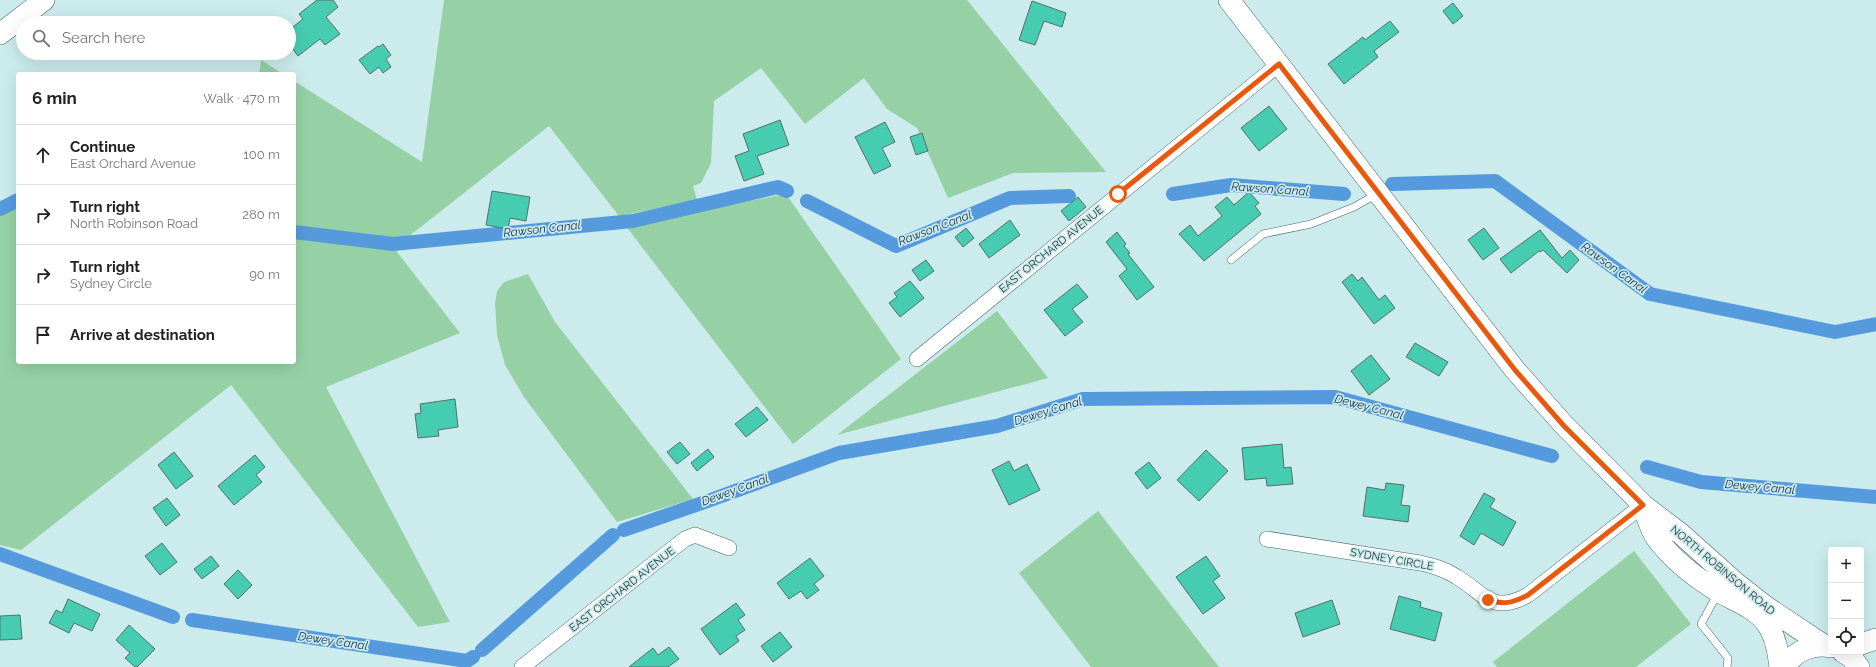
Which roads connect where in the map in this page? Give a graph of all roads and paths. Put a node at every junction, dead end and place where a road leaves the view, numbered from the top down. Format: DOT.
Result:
graph roads {
  1 [pos="44,0"];
  2 [pos="1229,0"];
  3 [pos="23,16"];
  4 [pos="16,22"];
  5 [pos="0,34"];
  6 [pos="1279,64"];
  7 [pos="1379,193"];
  8 [pos="1231,260"];
  9 [pos="917,359"];
  10 [pos="1643,505"];
  11 [pos="1267,539"];
  12 [pos="729,548"];
  13 [pos="1719,592"];
  14 [pos="1876,639"];
  15 [pos="1864,643"];
  16 [pos="1828,645"];
  17 [pos="1828,648"];
  18 [pos="1847,655"];
  19 [pos="522,667"];
  20 [pos="1727,667"];
  21 [pos="1780,667"];
  22 [pos="1785,667"];
  23 [pos="1859,667"];
  1 -- 3 [label="street"];
  2 -- 6 [label="street, NORTH ROBINSON ROAD"];
  4 -- 5 [label="street"];
  6 -- 7 [label="street, NORTH ROBINSON ROAD"];
  6 -- 9 [label="street, EAST ORCHARD AVENUE"];
  7 -- 8 [label="lane"];
  7 -- 10 [label="street, NORTH ROBINSON ROAD"];
  10 -- 11 [label="street, SYDNEY CIRCLE"];
  10 -- 13 [label="street, NORTH ROBINSON ROAD"];
  10 -- 16 [label="street, NORTH ROBINSON ROAD"];
  12 -- 19 [label="street, EAST ORCHARD AVENUE"];
  13 -- 20 [label="lane"];
  13 -- 21 [label="street, NORTH ROBINSON ROAD"];
  14 -- 15 [label="street"];
  17 -- 22 [label="street"];
  18 -- 23 [label="street, NORTH ROBINSON ROAD"];
}
